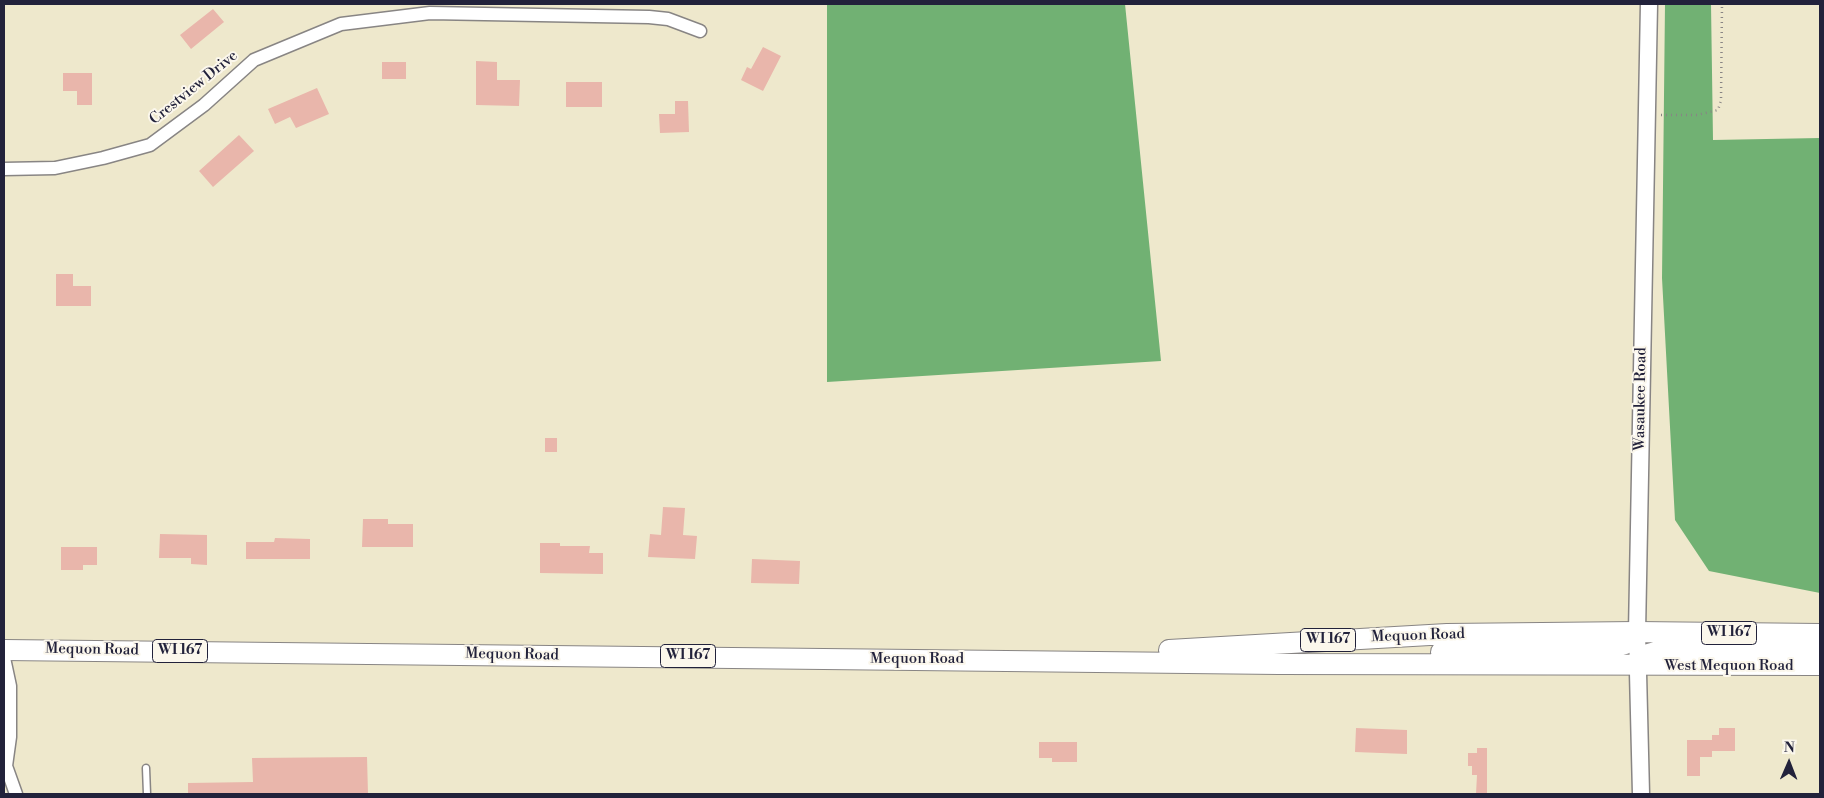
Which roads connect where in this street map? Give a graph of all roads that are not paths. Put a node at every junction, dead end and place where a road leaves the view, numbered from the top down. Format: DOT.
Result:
graph roads {
  1 [pos="1649,4"];
  2 [pos="430,8"];
  3 [pos="700,30"];
  4 [pos="4,169"];
  5 [pos="1637,632"];
  6 [pos="1820,634"];
  7 [pos="1820,649"];
  8 [pos="4,650"];
  9 [pos="4,658"];
  10 [pos="1019,660"];
  11 [pos="1279,664"];
  12 [pos="1820,665"];
  13 [pos="1638,666"];
  14 [pos="5,764"];
  15 [pos="146,768"];
  16 [pos="16,794"];
  17 [pos="147,794"];
  18 [pos="1641,794"];
  1 -- 5 [label="street, Wasaukee Road"];
  2 -- 3 [label="street, Crestview Drive"];
  2 -- 4 [label="street, Crestview Drive"];
  5 -- 6 [label="main road, WI 167"];
  5 -- 10 [label="main road, Mequon Road / WI 167"];
  5 -- 11 [label="main road"];
  5 -- 13 [label="street, Wasaukee Road"];
  7 -- 13 [label="main road"];
  8 -- 10 [label="main road, Mequon Road / WI 167"];
  9 -- 14 [label="street"];
  10 -- 11 [label="main road, Mequon Road / WI 167"];
  11 -- 13 [label="main road, Mequon Road / WI 167"];
  12 -- 13 [label="main road, West Mequon Road / WI 167"];
  13 -- 18 [label="street, Wasaukee Road"];
  14 -- 16 [label="street"];
  15 -- 17 [label="lane"];
}
